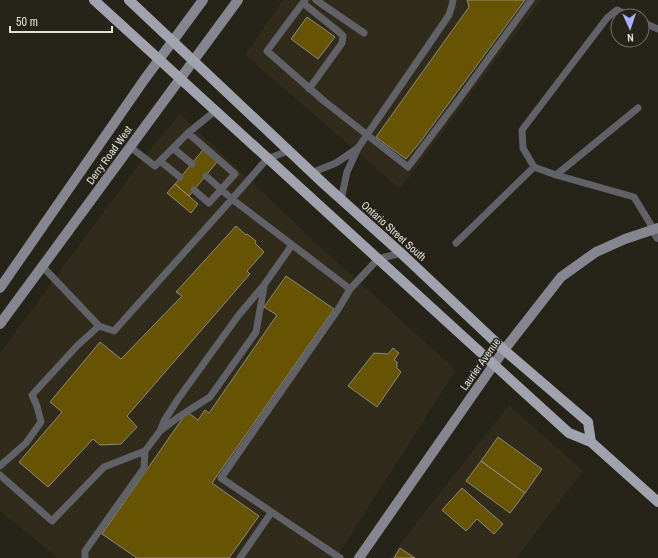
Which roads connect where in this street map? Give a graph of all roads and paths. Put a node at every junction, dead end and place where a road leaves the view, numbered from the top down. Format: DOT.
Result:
graph roads {
  1 [pos="94,0"];
  2 [pos="129,0"];
  3 [pos="203,0"];
  4 [pos="238,0"];
  5 [pos="316,0"];
  6 [pos="452,0"];
  7 [pos="531,0"];
  8 [pos="304,2"];
  9 [pos="610,16"];
  10 [pos="364,33"];
  11 [pos="173,40"];
  12 [pos="159,60"];
  13 [pos="194,60"];
  14 [pos="180,79"];
  15 [pos="309,88"];
  16 [pos="638,108"];
  17 [pos="215,110"];
  18 [pos="188,133"];
  19 [pos="367,135"];
  20 [pos="130,147"];
  21 [pos="173,148"];
  22 [pos="358,148"];
  23 [pos="288,151"];
  24 [pos="267,159"];
  25 [pos="160,161"];
  26 [pos="192,164"];
  27 [pos="534,167"];
  28 [pos="311,173"];
  29 [pos="556,175"];
  30 [pos="206,176"];
  31 [pos="180,177"];
  32 [pos="221,189"];
  33 [pos="194,190"];
  34 [pos="232,199"];
  35 [pos="341,200"];
  36 [pos="657,232"];
  37 [pos="456,243"];
  38 [pos="292,245"];
  39 [pos="401,253"];
  40 [pos="378,259"];
  41 [pos="42,266"];
  42 [pos="264,284"];
  43 [pos="0,288"];
  44 [pos="350,289"];
  45 [pos="0,324"];
  46 [pos="99,326"];
  47 [pos="504,350"];
  48 [pos="494,365"];
  49 [pos="160,431"];
  50 [pos="591,442"];
  51 [pos="145,450"];
  52 [pos="0,466"];
  53 [pos="0,475"];
  54 [pos="658,502"];
  55 [pos="271,513"];
  56 [pos="84,558"];
  57 [pos="240,558"];
  58 [pos="340,558"];
  59 [pos="359,558"];
  1 -- 12 [label="main road"];
  2 -- 11 [label="main road, Ontario Street South"];
  3 -- 11 [label="main road, Derry Road West"];
  4 -- 13 [label="main road, Derry Road West"];
  5 -- 10 [label="lane"];
  6 -- 19 [label="lane"];
  7 -- 19 [label="lane"];
  8 -- 15 [label="lane"];
  8 -- 15 [label="lane"];
  9 -- 27 [label="lane"];
  11 -- 12 [label="main road, Derry Road West"];
  11 -- 13 [label="main road, Ontario Street South"];
  12 -- 14 [label="main road"];
  12 -- 43 [label="main road, Derry Road West"];
  13 -- 14 [label="main road, Derry Road West"];
  13 -- 23 [label="main road, Ontario Street South"];
  14 -- 17 [label="main road"];
  14 -- 20 [label="main road, Derry Road West"];
  15 -- 19 [label="lane"];
  16 -- 29 [label="lane"];
  17 -- 18 [label="lane"];
  17 -- 24 [label="main road"];
  18 -- 21 [label="lane"];
  18 -- 32 [label="lane"];
  19 -- 22 [label="lane"];
  20 -- 25 [label="lane"];
  20 -- 41 [label="main road, Derry Road West"];
  21 -- 25 [label="lane"];
  21 -- 26 [label="lane"];
  22 -- 28 [label="lane"];
  22 -- 35 [label="lane"];
  23 -- 24 [label="lane"];
  23 -- 28 [label="main road, Ontario Street South"];
  24 -- 34 [label="lane"];
  24 -- 40 [label="main road"];
  25 -- 31 [label="lane"];
  27 -- 29 [label="lane"];
  27 -- 37 [label="lane"];
  28 -- 35 [label="main road, Ontario Street South"];
  29 -- 36 [label="lane"];
  30 -- 32 [label="lane"];
  32 -- 33 [label="lane"];
  32 -- 34 [label="lane"];
  34 -- 38 [label="lane"];
  34 -- 46 [label="lane"];
  35 -- 39 [label="main road, Ontario Street South"];
  36 -- 47 [label="main road, Laurier Avenue"];
  38 -- 42 [label="lane"];
  38 -- 44 [label="lane"];
  39 -- 40 [label="lane"];
  39 -- 47 [label="main road, Ontario Street South"];
  40 -- 44 [label="lane"];
  40 -- 48 [label="main road"];
  41 -- 45 [label="main road, Derry Road West"];
  41 -- 46 [label="lane"];
  42 -- 49 [label="lane"];
  42 -- 49 [label="lane"];
  44 -- 55 [label="lane"];
  46 -- 52 [label="lane"];
  47 -- 48 [label="main road, Laurier Avenue"];
  47 -- 50 [label="main road, Ontario Street South"];
  48 -- 50 [label="main road"];
  48 -- 59 [label="main road, Laurier Avenue"];
  49 -- 51 [label="lane"];
  50 -- 54 [label="main road"];
  51 -- 53 [label="lane"];
  51 -- 56 [label="lane"];
  55 -- 57 [label="lane"];
  55 -- 58 [label="lane"];
}
